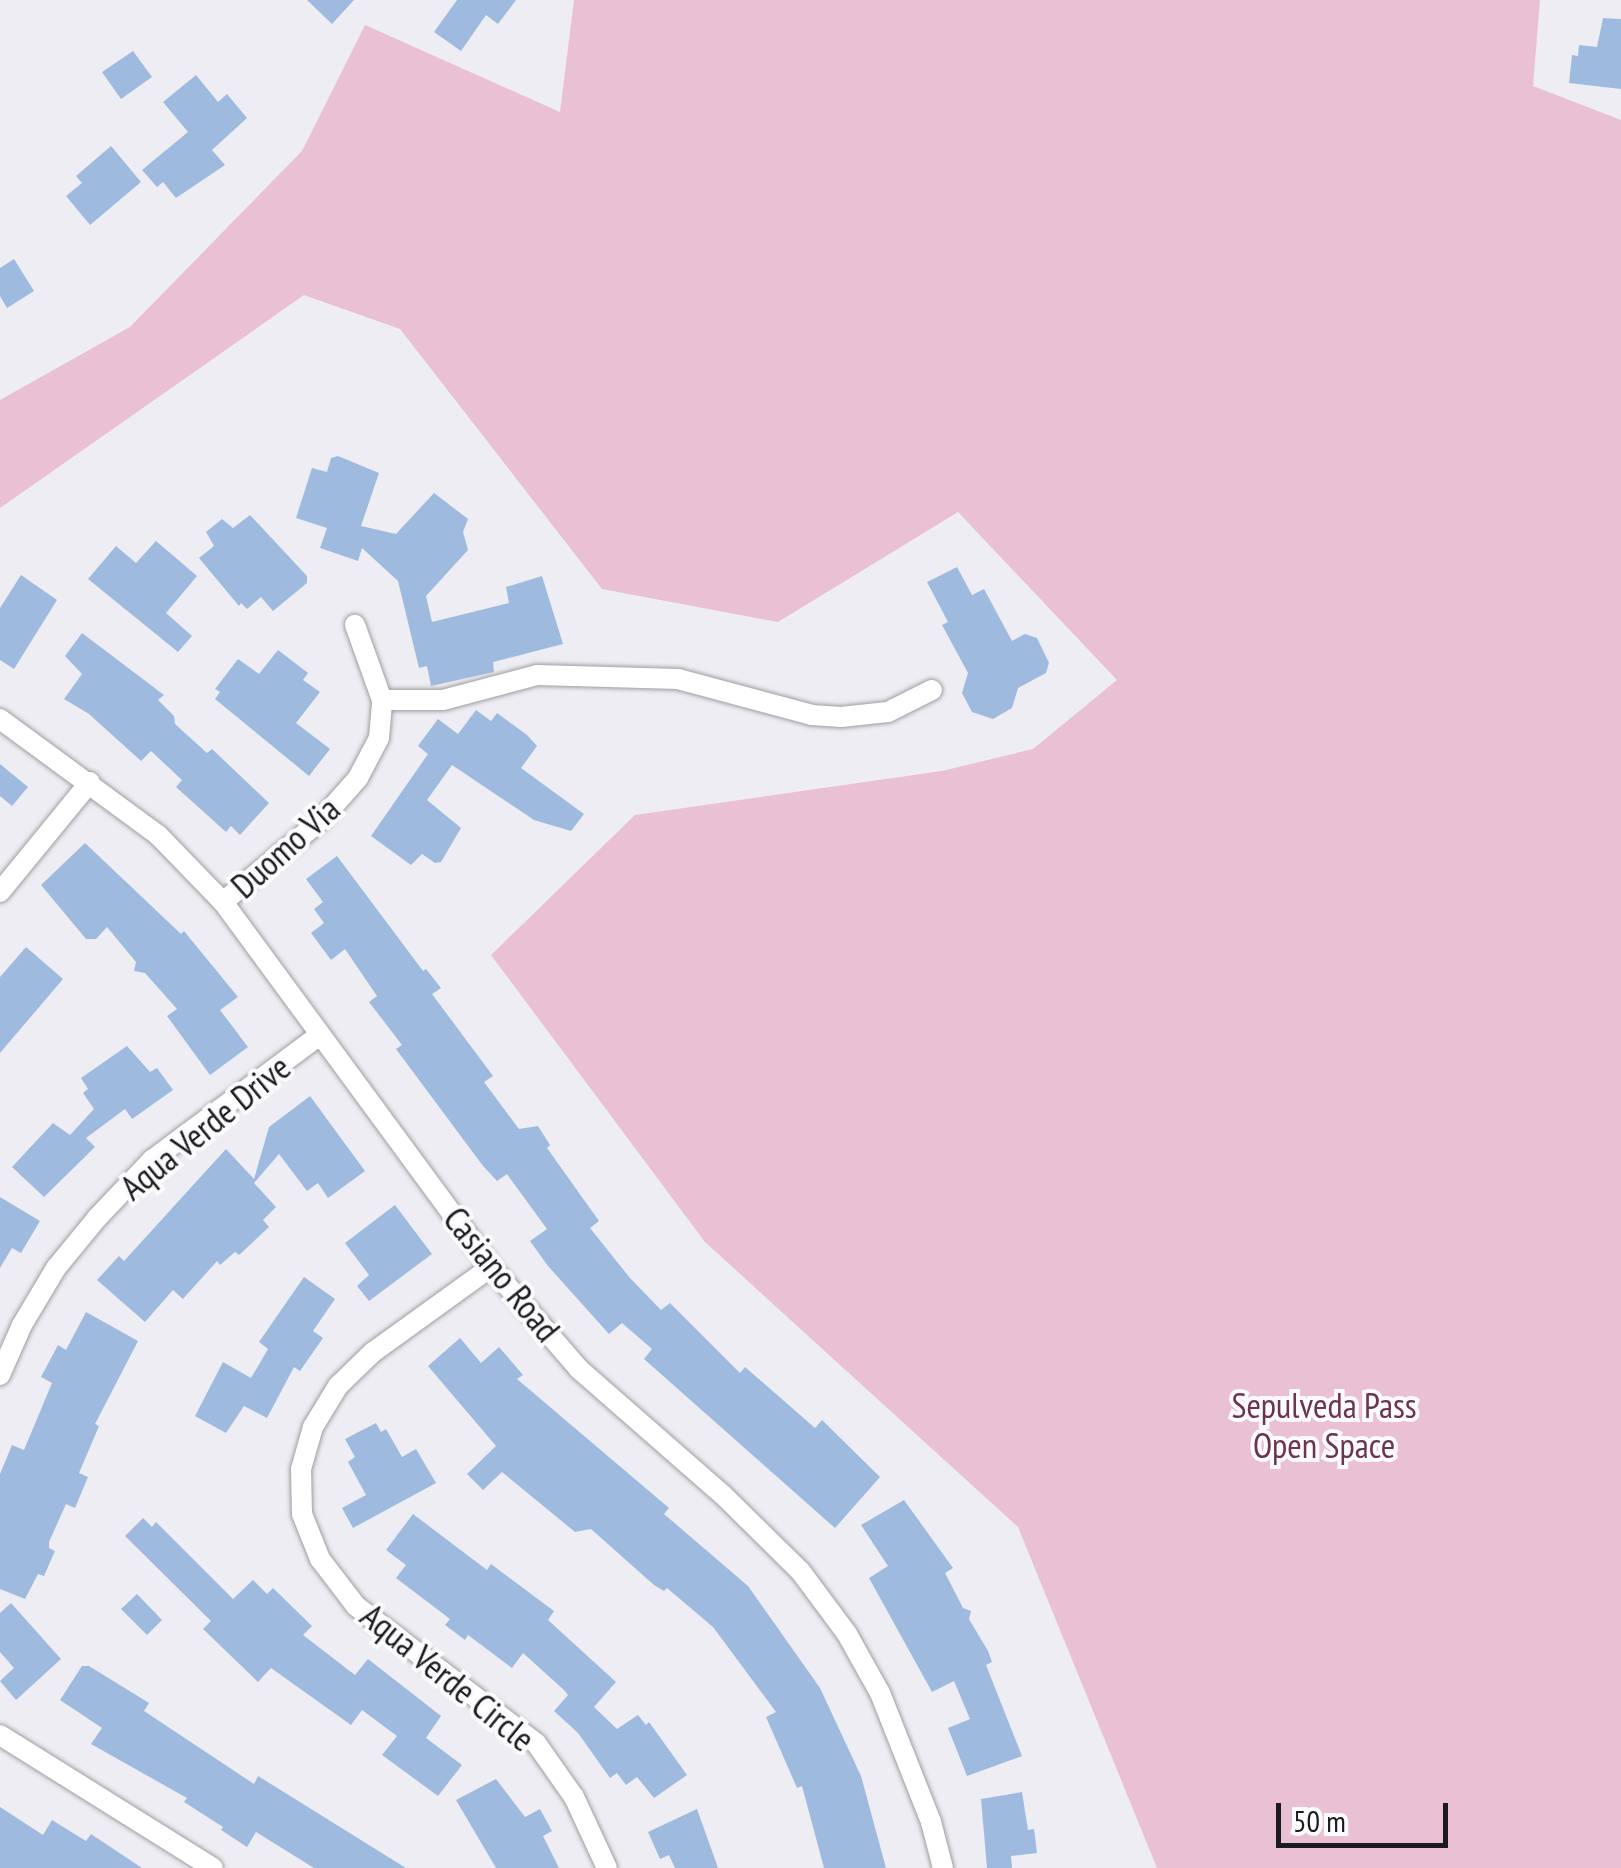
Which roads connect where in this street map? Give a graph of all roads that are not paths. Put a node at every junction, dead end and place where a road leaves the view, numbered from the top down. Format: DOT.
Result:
graph roads {
  1 [pos="355,624"];
  2 [pos="932,690"];
  3 [pos="382,700"];
  4 [pos="0,719"];
  5 [pos="90,782"];
  6 [pos="0,892"];
  7 [pos="223,902"];
  8 [pos="320,1035"];
  9 [pos="491,1268"];
  10 [pos="0,1375"];
  11 [pos="0,1735"];
  12 [pos="213,1868"];
  13 [pos="607,1868"];
  14 [pos="942,1868"];
  1 -- 3 [label="street, Duomo Via"];
  2 -- 3 [label="street"];
  3 -- 7 [label="street, Duomo Via"];
  4 -- 5 [label="street, Casiano Road"];
  5 -- 6 [label="street"];
  5 -- 7 [label="street, Casiano Road"];
  7 -- 8 [label="street, Casiano Road"];
  8 -- 9 [label="street, Casiano Road"];
  8 -- 10 [label="street, Aqua Verde Drive"];
  9 -- 13 [label="street, Aqua Verde Circle"];
  9 -- 14 [label="street, Casiano Road"];
  11 -- 12 [label="street"];
}
